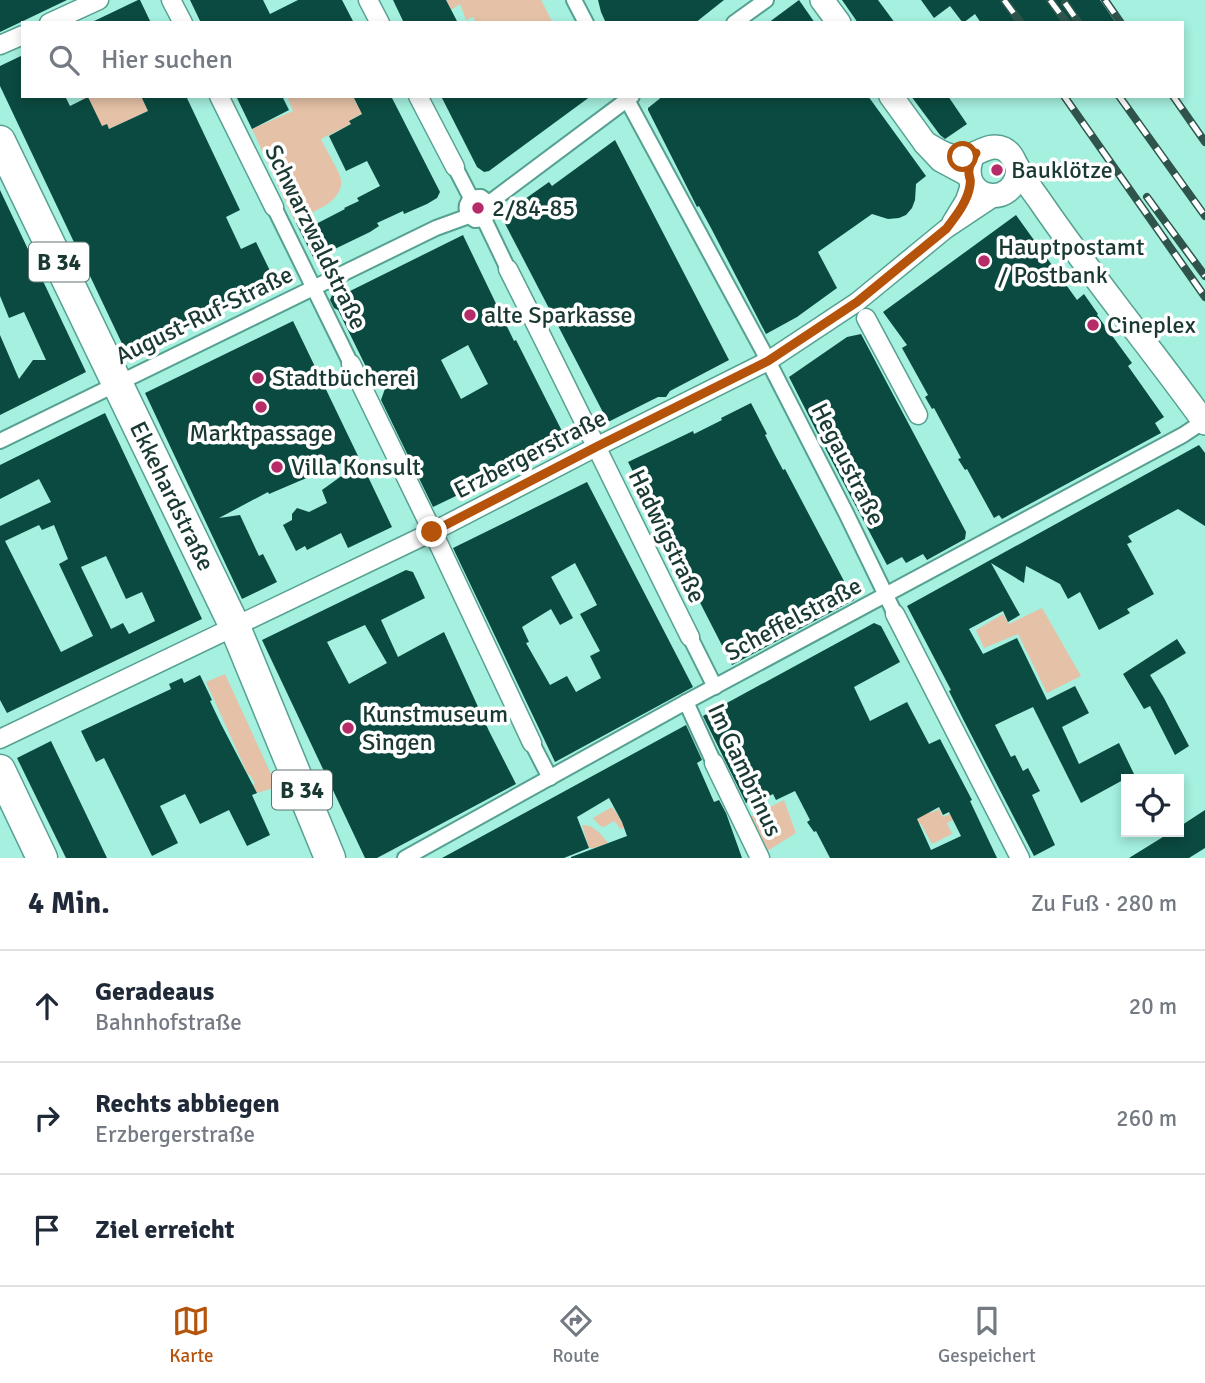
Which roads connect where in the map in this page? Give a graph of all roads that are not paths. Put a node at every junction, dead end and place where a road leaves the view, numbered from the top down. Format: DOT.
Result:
graph roads {
  1 [pos="99,0"];
  2 [pos="172,0"];
  3 [pos="368,0"];
  4 [pos="574,0"];
  5 [pos="766,0"];
  6 [pos="822,0"];
  7 [pos="53,21"];
  8 [pos="182,21"];
  9 [pos="379,21"];
  10 [pos="585,21"];
  11 [pos="737,21"];
  12 [pos="838,21"];
  13 [pos="21,36"];
  14 [pos="0,46"];
  15 [pos="220,98"];
  16 [pos="419,98"];
  17 [pos="628,98"];
  18 [pos="892,98"];
  19 [pos="0,141"];
  20 [pos="455,167"];
  21 [pos="1017,168"];
  22 [pos="972,170"];
  23 [pos="1000,194"];
  24 [pos="471,198"];
  25 [pos="489,203"];
  26 [pos="274,207"];
  27 [pos="1047,212"];
  28 [pos="476,218"];
  29 [pos="946,229"];
  30 [pos="508,269"];
  31 [pos="314,286"];
  32 [pos="866,318"];
  33 [pos="768,361"];
  34 [pos="351,364"];
  35 [pos="118,384"];
  36 [pos="918,415"];
  37 [pos="1204,422"];
  38 [pos="0,441"];
  39 [pos="596,447"];
  40 [pos="432,532"];
  41 [pos="886,595"];
  42 [pos="895,614"];
  43 [pos="235,627"];
  44 [pos="690,637"];
  45 [pos="715,687"];
  46 [pos="686,702"];
  47 [pos="0,739"];
  48 [pos="532,743"];
  49 [pos="714,763"];
  50 [pos="0,771"];
  51 [pos="550,778"];
  52 [pos="42,858"];
  53 [pos="330,858"];
  54 [pos="405,858"];
  55 [pos="760,858"];
  56 [pos="1020,858"];
  1 -- 7 [label="street"];
  2 -- 8 [label="street"];
  3 -- 9 [label="street"];
  4 -- 10 [label="street"];
  5 -- 11 [label="street"];
  6 -- 12 [label="street"];
  13 -- 14 [label="street"];
  15 -- 26 [label="street, Schwarzwaldstraße"];
  16 -- 20 [label="street"];
  17 -- 25 [label="street"];
  17 -- 33 [label="street, Hegaustraße"];
  18 -- 22 [label="street"];
  19 -- 35 [label="main road, Ekkehardstraße / B 34"];
  20 -- 24 [label="street"];
  21 -- 22 [label="street"];
  21 -- 23 [label="street"];
  21 -- 27 [label="street"];
  22 -- 23 [label="street"];
  22 -- 29 [label="street, Erzbergerstraße"];
  23 -- 27 [label="street"];
  23 -- 29 [label="street, Erzbergerstraße"];
  24 -- 25 [label="street"];
  24 -- 28 [label="street"];
  25 -- 28 [label="street"];
  26 -- 31 [label="street, Schwarzwaldstraße"];
  27 -- 37 [label="street"];
  28 -- 30 [label="street, Hadwigstraße"];
  28 -- 31 [label="street, August-Ruf-Straße"];
  29 -- 33 [label="street, Erzbergerstraße"];
  30 -- 39 [label="street, Hadwigstraße"];
  31 -- 34 [label="street, Schwarzwaldstraße"];
  31 -- 35 [label="street, August-Ruf-Straße"];
  32 -- 36 [label="street"];
  33 -- 39 [label="street, Erzbergerstraße"];
  33 -- 41 [label="street, Hegaustraße"];
  34 -- 40 [label="street, Schwarzwaldstraße"];
  35 -- 38 [label="street, August-Ruf-Straße"];
  35 -- 43 [label="main road, Ekkehardstraße / B 34"];
  37 -- 41 [label="street, Scheffelstraße"];
  39 -- 40 [label="street, Erzbergerstraße"];
  39 -- 44 [label="street, Hadwigstraße"];
  40 -- 43 [label="street, Erzbergerstraße"];
  40 -- 48 [label="street, Schwarzwaldstraße"];
  41 -- 42 [label="street, Hegaustraße"];
  41 -- 45 [label="street, Scheffelstraße"];
  42 -- 56 [label="street, Hegaustraße"];
  43 -- 47 [label="street, Erzbergerstraße"];
  43 -- 53 [label="main road, Ekkehardstraße / B 34"];
  44 -- 45 [label="street, Hadwigstraße"];
  45 -- 46 [label="street, Scheffelstraße"];
  46 -- 49 [label="street, Im Gambrinus"];
  46 -- 51 [label="street, Scheffelstraße"];
  48 -- 51 [label="street, Schwarzwaldstraße"];
  49 -- 55 [label="street, Im Gambrinus"];
  50 -- 52 [label="main road"];
  51 -- 54 [label="street, Scheffelstraße"];
}
